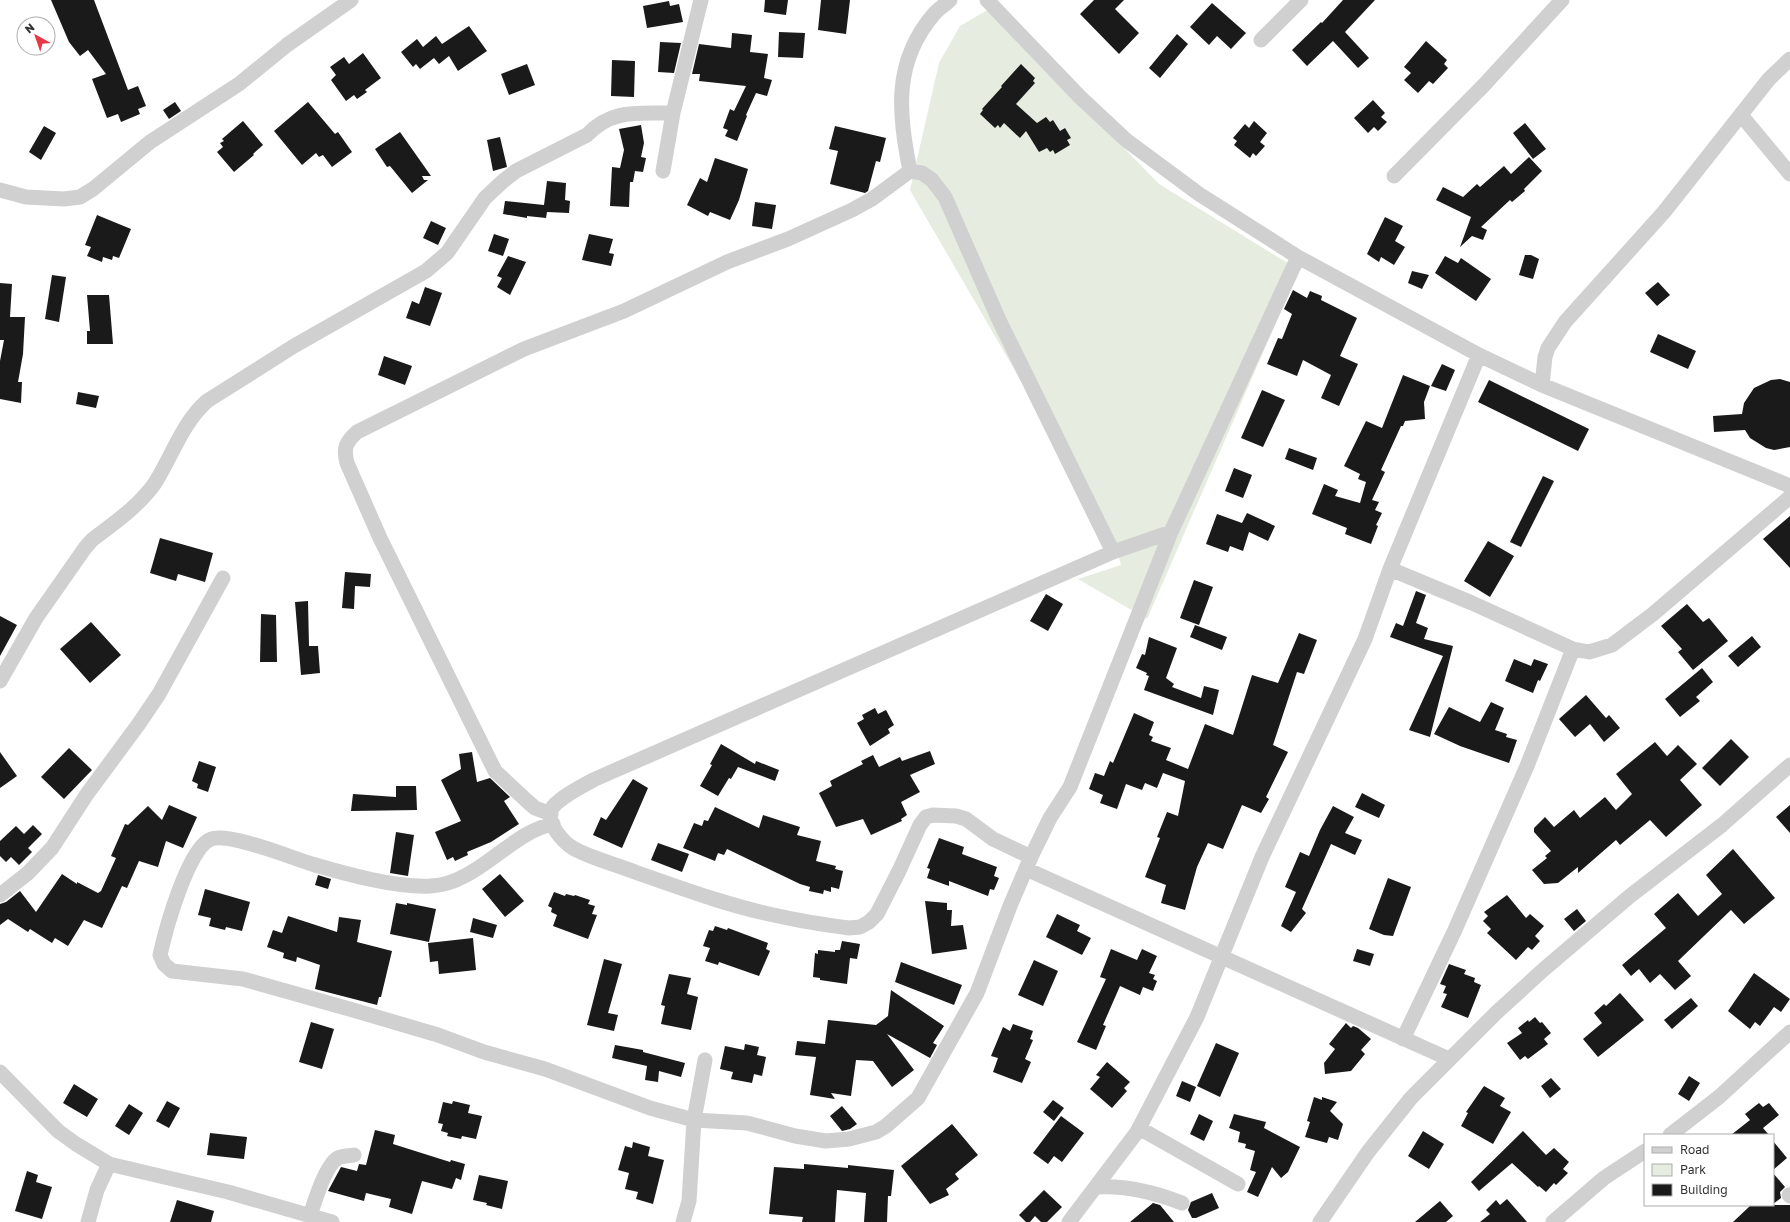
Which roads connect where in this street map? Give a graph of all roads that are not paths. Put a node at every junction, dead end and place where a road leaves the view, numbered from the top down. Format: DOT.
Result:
graph roads {
  1 [pos="351,0"];
  2 [pos="701,0"];
  3 [pos="950,0"];
  4 [pos="987,0"];
  5 [pos="1301,0"];
  6 [pos="1562,0"];
  7 [pos="1261,40"];
  8 [pos="1790,59"];
  9 [pos="673,113"];
  10 [pos="1741,115"];
  11 [pos="663,171"];
  12 [pos="910,171"];
  13 [pos="1790,174"];
  14 [pos="1394,176"];
  15 [pos="0,190"];
  16 [pos="1298,257"];
  17 [pos="1479,355"];
  18 [pos="1542,385"];
  19 [pos="1790,486"];
  20 [pos="1790,497"];
  21 [pos="1171,532"];
  22 [pos="1113,552"];
  23 [pos="1390,569"];
  24 [pos="223,578"];
  25 [pos="1573,649"];
  26 [pos="0,681"];
  27 [pos="1790,765"];
  28 [pos="552,819"];
  29 [pos="1029,863"];
  30 [pos="0,895"];
  31 [pos="1221,957"];
  32 [pos="1790,1032"];
  33 [pos="1403,1039"];
  34 [pos="1449,1059"];
  35 [pos="705,1060"];
  36 [pos="0,1072"];
  37 [pos="694,1120"];
  38 [pos="1139,1128"];
  39 [pos="1671,1134"];
  40 [pos="1644,1152"];
  41 [pos="354,1156"];
  42 [pos="109,1164"];
  43 [pos="1238,1184"];
  44 [pos="1096,1187"];
  45 [pos="1182,1203"];
  46 [pos="310,1216"];
  47 [pos="88,1222"];
  48 [pos="332,1222"];
  49 [pos="683,1222"];
  50 [pos="1069,1222"];
  51 [pos="1320,1222"];
  52 [pos="1553,1222"];
  1 -- 15 [label="street"];
  2 -- 9 [label="street"];
  3 -- 12 [label="street"];
  4 -- 16 [label="street"];
  5 -- 7 [label="street"];
  6 -- 14 [label="street"];
  8 -- 10 [label="street"];
  9 -- 11 [label="street"];
  9 -- 26 [label="street"];
  10 -- 13 [label="street"];
  10 -- 18 [label="street"];
  12 -- 22 [label="street"];
  12 -- 28 [label="street"];
  16 -- 17 [label="street"];
  16 -- 21 [label="street"];
  17 -- 18 [label="street"];
  17 -- 23 [label="street"];
  18 -- 19 [label="street"];
  20 -- 25 [label="street"];
  21 -- 22 [label="street"];
  21 -- 29 [label="street"];
  22 -- 28 [label="street"];
  23 -- 25 [label="street"];
  23 -- 31 [label="street"];
  24 -- 30 [label="street"];
  25 -- 33 [label="street"];
  27 -- 34 [label="street"];
  28 -- 29 [label="street"];
  28 -- 37 [label="street"];
  29 -- 31 [label="street"];
  29 -- 37 [label="street"];
  31 -- 33 [label="street"];
  31 -- 38 [label="street"];
  32 -- 39 [label="street"];
  33 -- 34 [label="street"];
  34 -- 51 [label="street"];
  35 -- 37 [label="street"];
  36 -- 42 [label="street"];
  37 -- 49 [label="street"];
  38 -- 43 [label="street"];
  38 -- 44 [label="street"];
  40 -- 52 [label="street"];
  41 -- 46 [label="street"];
  42 -- 46 [label="street"];
  42 -- 47 [label="street"];
  44 -- 45 [label="street"];
  44 -- 50 [label="street"];
  46 -- 48 [label="street"];
}
